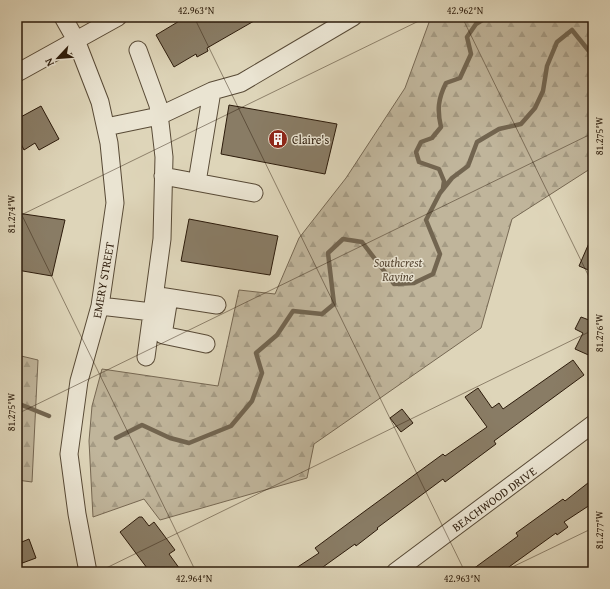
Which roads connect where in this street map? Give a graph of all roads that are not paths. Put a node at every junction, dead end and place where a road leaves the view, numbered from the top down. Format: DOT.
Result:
graph roads {
  1 [pos="63,17"];
  2 [pos="118,17"];
  3 [pos="353,17"];
  4 [pos="76,40"];
  5 [pos="138,50"];
  6 [pos="17,73"];
  7 [pos="212,91"];
  8 [pos="159,116"];
  9 [pos="106,127"];
  10 [pos="163,176"];
  11 [pos="197,182"];
  12 [pos="254,193"];
  13 [pos="159,302"];
  14 [pos="217,305"];
  15 [pos="100,306"];
  16 [pos="206,344"];
  17 [pos="146,357"];
  18 [pos="593,424"];
  19 [pos="88,572"];
  20 [pos="395,572"];
  1 -- 4 [label="street, EMERY STREET"];
  2 -- 4 [label="street"];
  3 -- 7 [label="street"];
  4 -- 6 [label="street"];
  4 -- 9 [label="street, EMERY STREET"];
  5 -- 8 [label="street"];
  7 -- 8 [label="street"];
  7 -- 11 [label="street"];
  8 -- 9 [label="street"];
  8 -- 10 [label="street"];
  9 -- 15 [label="street, EMERY STREET"];
  10 -- 11 [label="street"];
  10 -- 13 [label="street"];
  11 -- 12 [label="street"];
  13 -- 14 [label="street"];
  13 -- 15 [label="street"];
  13 -- 16 [label="street"];
  13 -- 17 [label="street"];
  15 -- 19 [label="street, EMERY STREET"];
  18 -- 20 [label="street, BEACHWOOD DRIVE"];
}
